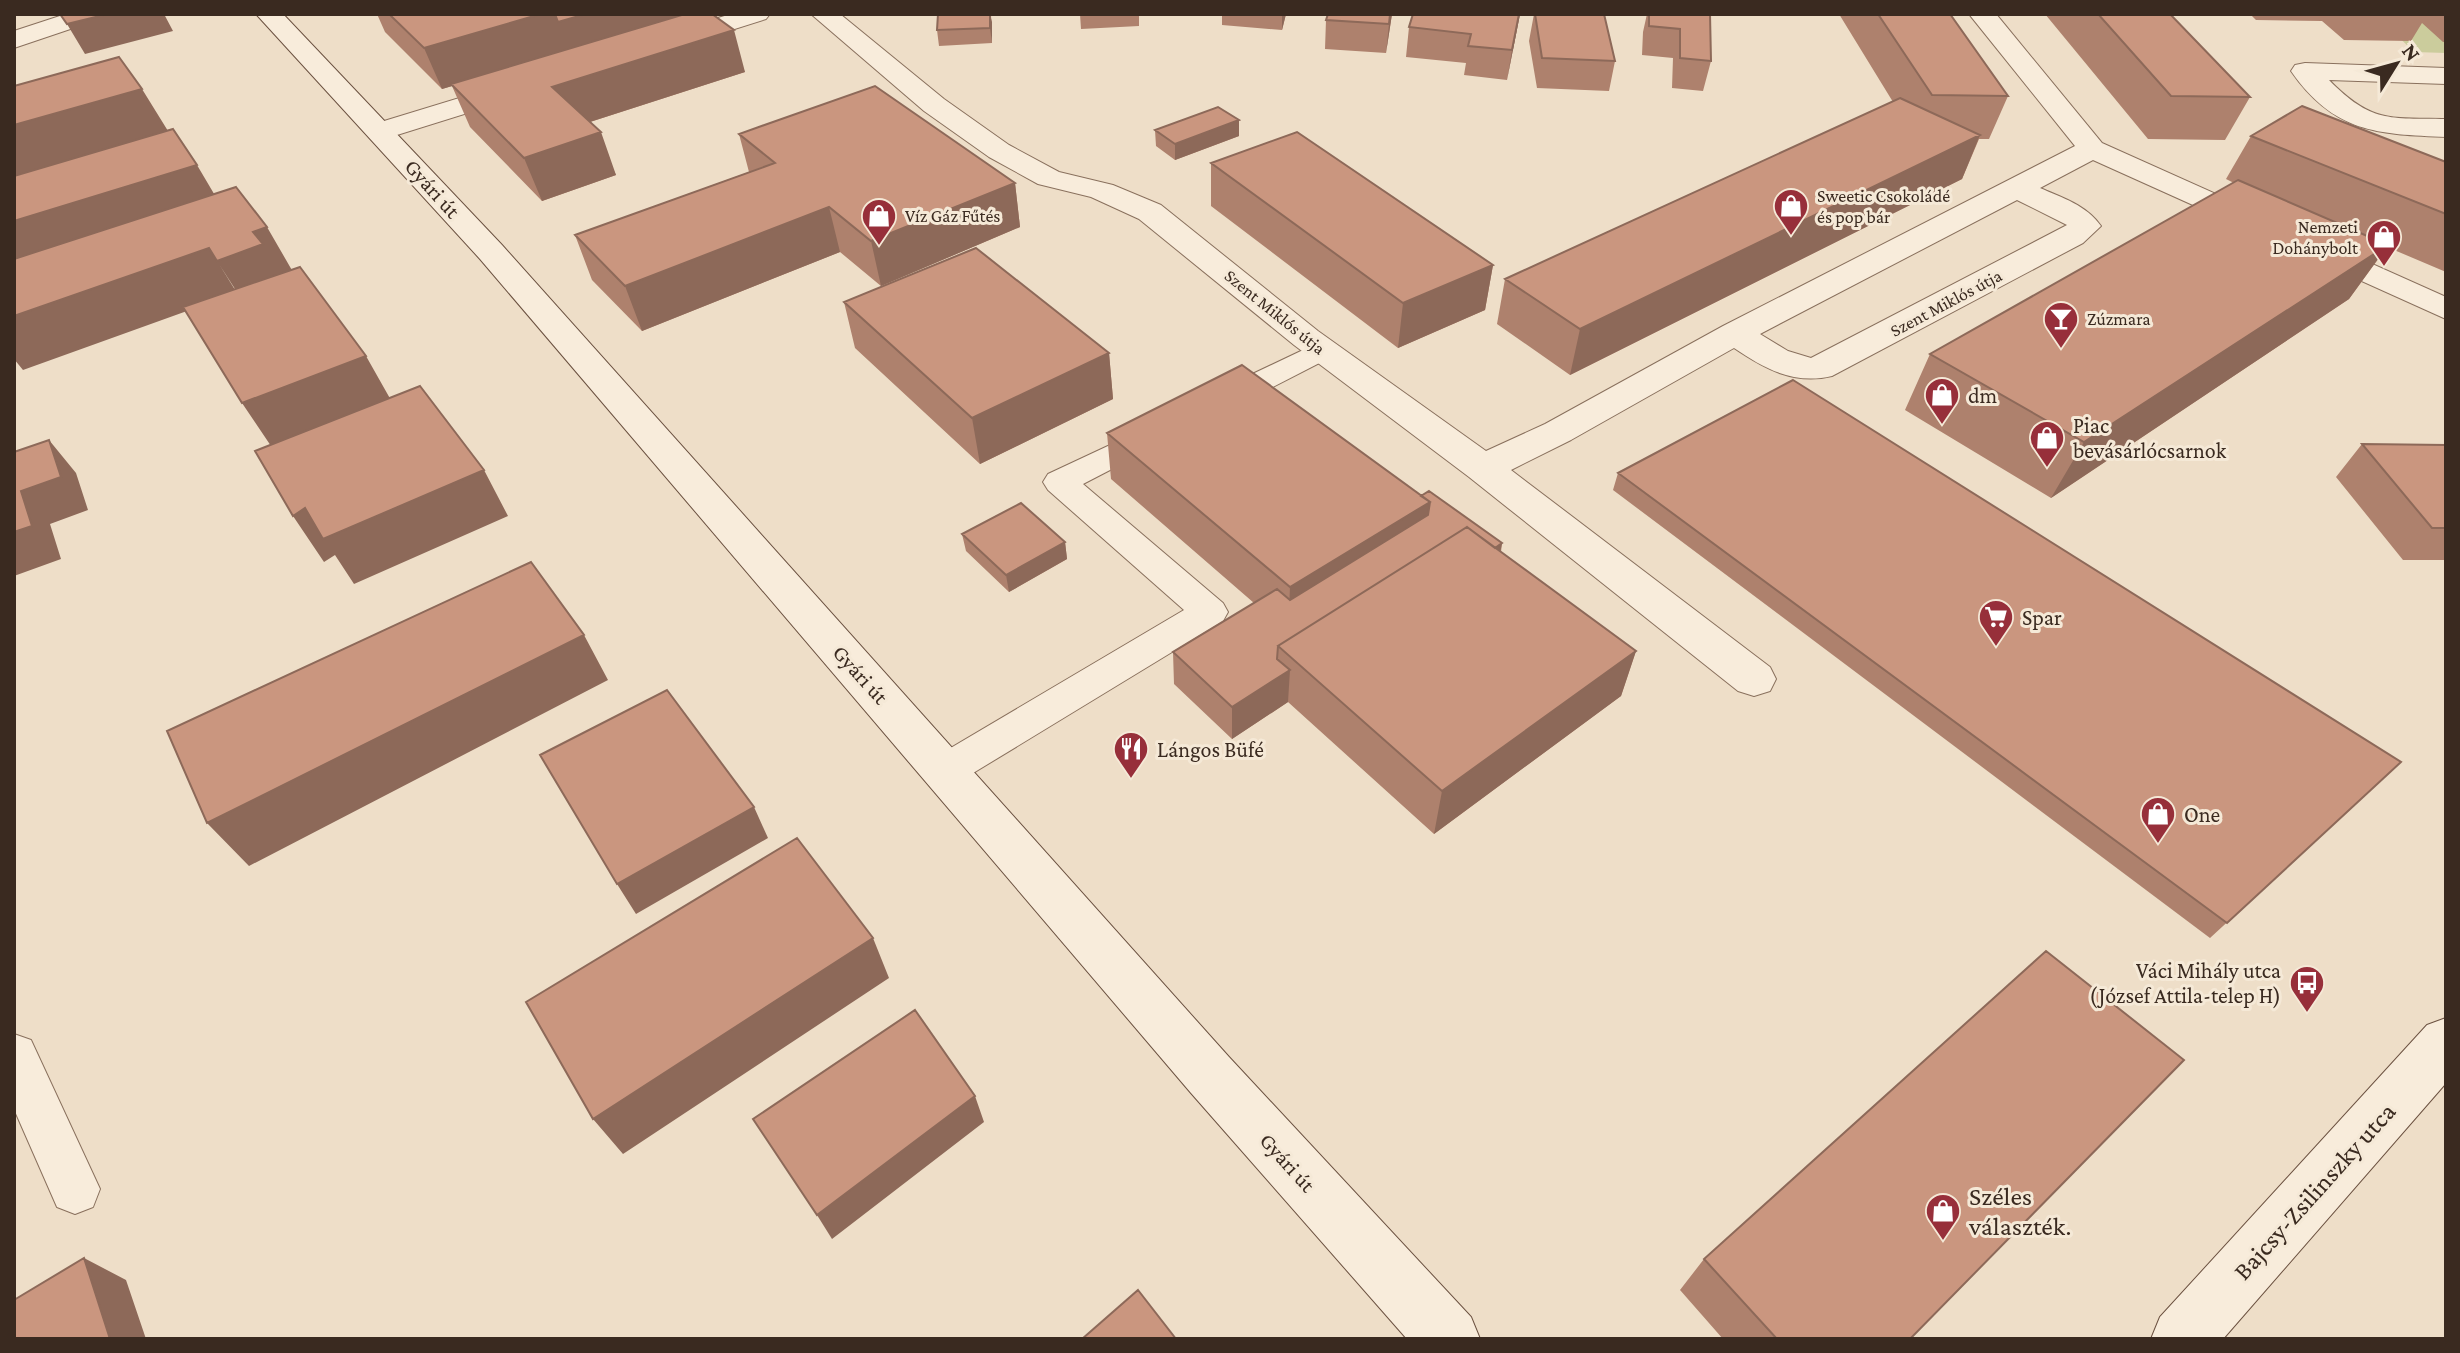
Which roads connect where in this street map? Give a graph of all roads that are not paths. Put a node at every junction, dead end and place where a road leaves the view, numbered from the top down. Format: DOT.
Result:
graph roads {
  1 [pos="91,14"];
  2 [pos="269,14"];
  3 [pos="757,14"];
  4 [pos="824,14"];
  5 [pos="1982,14"];
  6 [pos="14,40"];
  7 [pos="640,50"];
  8 [pos="2446,76"];
  9 [pos="538,82"];
  10 [pos="2384,126"];
  11 [pos="2446,128"];
  12 [pos="381,131"];
  13 [pos="2092,149"];
  14 [pos="2446,149"];
  15 [pos="2018,189"];
  16 [pos="2446,309"];
  17 [pos="1735,333"];
  18 [pos="1322,350"];
  19 [pos="1483,468"];
  20 [pos="1754,679"];
  21 [pos="946,770"];
  22 [pos="2446,1043"];
  23 [pos="14,1056"];
  24 [pos="75,1189"];
  25 [pos="1449,1339"];
  26 [pos="2182,1339"];
  1 -- 6 [label="street"];
  2 -- 12 [label="street, Gyári út"];
  3 -- 7 [label="street"];
  4 -- 18 [label="street, Szent Miklós útja"];
  5 -- 13 [label="street"];
  8 -- 10 [label="street"];
  9 -- 12 [label="street"];
  10 -- 11 [label="street"];
  10 -- 14 [label="street"];
  12 -- 21 [label="street, Gyári út"];
  13 -- 15 [label="street"];
  13 -- 16 [label="street"];
  15 -- 17 [label="street"];
  15 -- 17 [label="street, Szent Miklós útja"];
  17 -- 19 [label="street"];
  18 -- 19 [label="street, Szent Miklós útja"];
  18 -- 21 [label="lane"];
  19 -- 20 [label="street, Szent Miklós útja"];
  21 -- 25 [label="street, Gyári út"];
  22 -- 26 [label="street, Bajcsy-Zsilinszky utca"];
  23 -- 24 [label="lane"];
}
